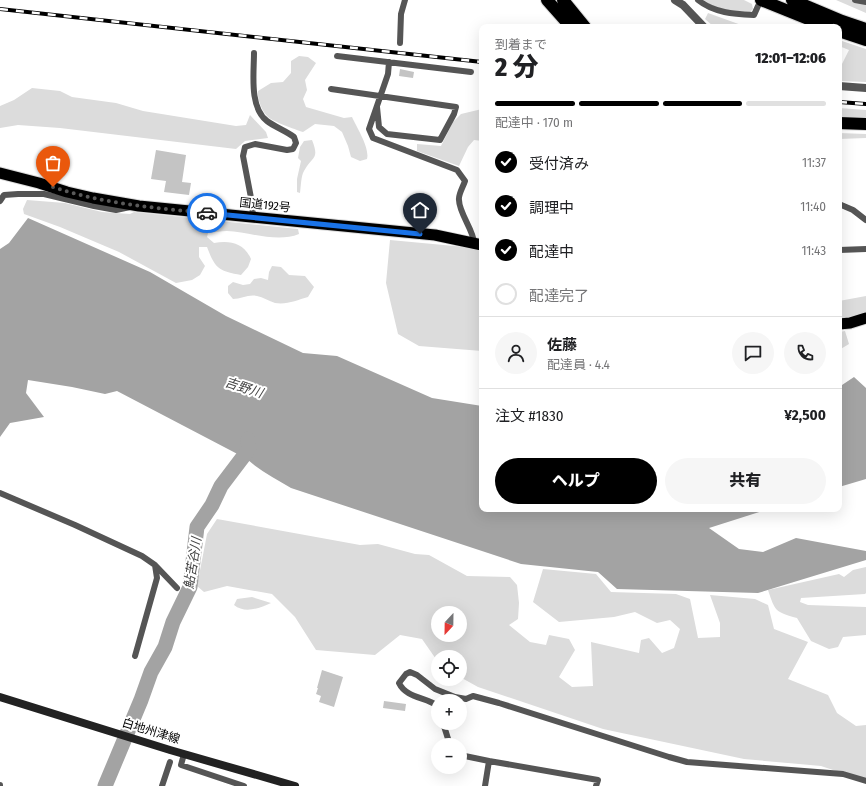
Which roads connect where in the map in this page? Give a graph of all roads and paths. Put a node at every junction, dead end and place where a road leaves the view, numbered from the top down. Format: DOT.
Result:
graph roads {
  1 [pos="405,0"];
  2 [pos="546,0"];
  3 [pos="563,0"];
  4 [pos="675,0"];
  5 [pos="698,0"];
  6 [pos="792,0"];
  7 [pos="855,0"];
  8 [pos="866,2"];
  9 [pos="760,3"];
  10 [pos="568,24"];
  11 [pos="583,24"];
  12 [pos="701,24"];
  13 [pos="820,24"];
  14 [pos="866,29"];
  15 [pos="842,32"];
  16 [pos="866,40"];
  17 [pos="400,43"];
  18 [pos="254,53"];
  19 [pos="337,56"];
  20 [pos="389,62"];
  21 [pos="471,72"];
  22 [pos="842,86"];
  23 [pos="866,88"];
  24 [pos="331,89"];
  25 [pos="380,96"];
  26 [pos="377,106"];
  27 [pos="842,123"];
  28 [pos="866,124"];
  29 [pos="0,173"];
  30 [pos="0,200"];
  31 [pos="842,205"];
  32 [pos="139,206"];
  33 [pos="253,217"];
  34 [pos="866,220"];
  35 [pos="478,244"];
  36 [pos="866,249"];
  37 [pos="842,250"];
  38 [pos="866,318"];
  39 [pos="842,323"];
  40 [pos="0,493"];
  41 [pos="155,565"];
  42 [pos="177,588"];
  43 [pos="135,656"];
  44 [pos="447,694"];
  45 [pos="0,697"];
  46 [pos="467,699"];
  47 [pos="431,701"];
  48 [pos="184,754"];
  49 [pos="467,756"];
  50 [pos="489,761"];
  51 [pos="170,762"];
  52 [pos="866,781"];
  53 [pos="162,786"];
  54 [pos="244,786"];
  55 [pos="295,786"];
  56 [pos="485,786"];
  57 [pos="596,786"];
  1 -- 17 [label="street"];
  2 -- 10 [label="highway"];
  3 -- 11 [label="highway"];
  4 -- 12 [label="street"];
  5 -- 9 [label="street"];
  6 -- 14 [label="highway"];
  7 -- 8 [label="street"];
  9 -- 13 [label="highway"];
  15 -- 16 [label="highway"];
  18 -- 33 [label="street"];
  19 -- 20 [label="street"];
  20 -- 21 [label="street"];
  20 -- 25 [label="street"];
  22 -- 23 [label="street"];
  24 -- 25 [label="street"];
  25 -- 26 [label="street"];
  25 -- 26 [label="street"];
  26 -- 35 [label="street"];
  27 -- 28 [label="highway"];
  29 -- 32 [label="highway, 国道192号"];
  30 -- 32 [label="street"];
  31 -- 34 [label="street"];
  32 -- 33 [label="highway, 国道192号"];
  33 -- 35 [label="highway, 国道192号"];
  36 -- 37 [label="street"];
  38 -- 39 [label="highway"];
  40 -- 41 [label="street"];
  41 -- 42 [label="street"];
  41 -- 43 [label="street"];
  44 -- 47 [label="street"];
  45 -- 48 [label="main road, 白地州津線"];
  46 -- 52 [label="street"];
  48 -- 54 [label="street"];
  48 -- 55 [label="main road, 白地州津線"];
  49 -- 50 [label="street"];
  50 -- 56 [label="street"];
  50 -- 57 [label="street"];
  51 -- 53 [label="street"];
}
